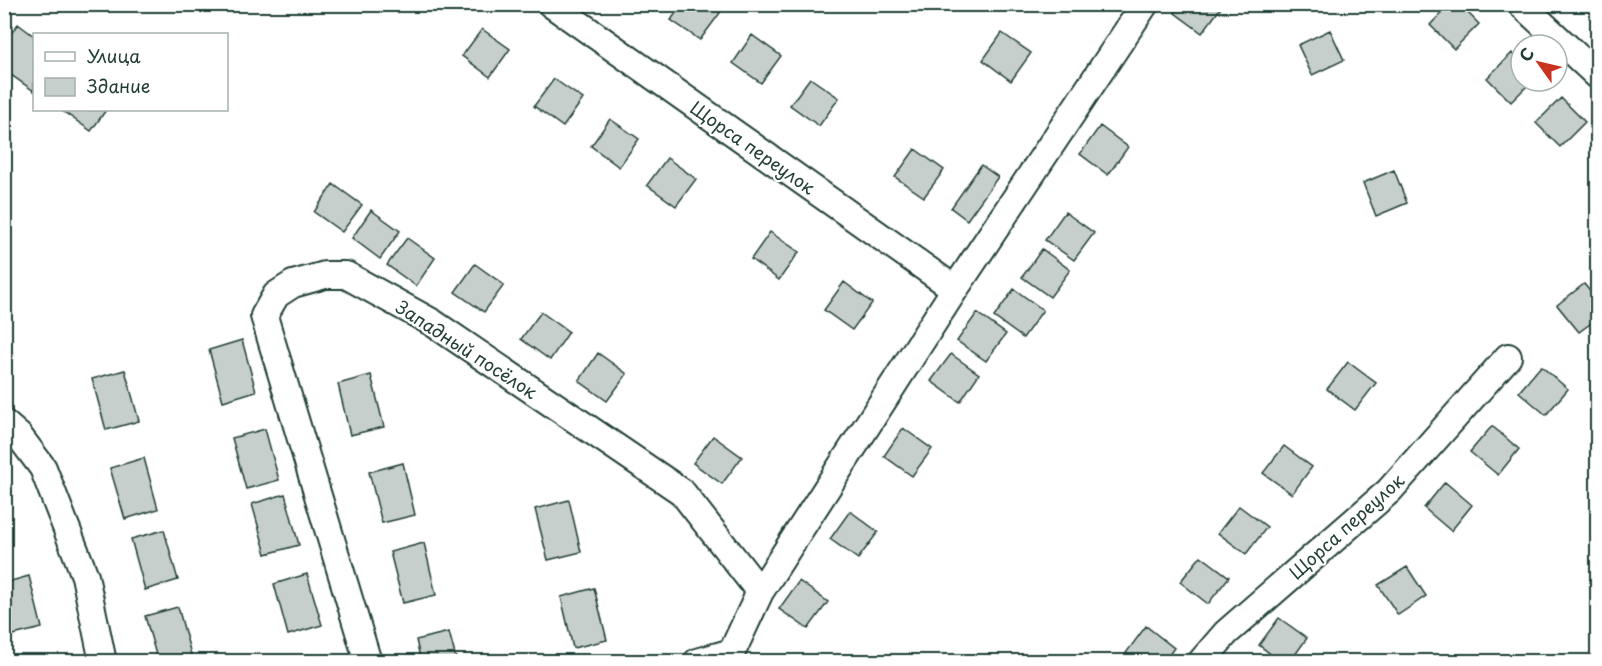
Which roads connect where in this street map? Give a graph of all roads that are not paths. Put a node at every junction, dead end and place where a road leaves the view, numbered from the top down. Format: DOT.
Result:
graph roads {
  1 [pos="551,4"];
  2 [pos="1145,4"];
  3 [pos="1521,4"];
  4 [pos="1598,76"];
  5 [pos="955,289"];
  6 [pos="1508,357"];
  7 [pos="4,423"];
  8 [pos="760,592"];
  9 [pos="732,657"];
  10 [pos="103,662"];
  11 [pos="368,662"];
  12 [pos="697,662"];
  13 [pos="1201,662"];
  1 -- 5 [label="street, Щорса переулок"];
  2 -- 5 [label="street"];
  3 -- 4 [label="street"];
  5 -- 8 [label="street"];
  6 -- 13 [label="street, Щорса переулок"];
  7 -- 10 [label="street"];
  8 -- 9 [label="street"];
  8 -- 11 [label="street, Западный посёлок"];
  9 -- 12 [label="street"];
}
